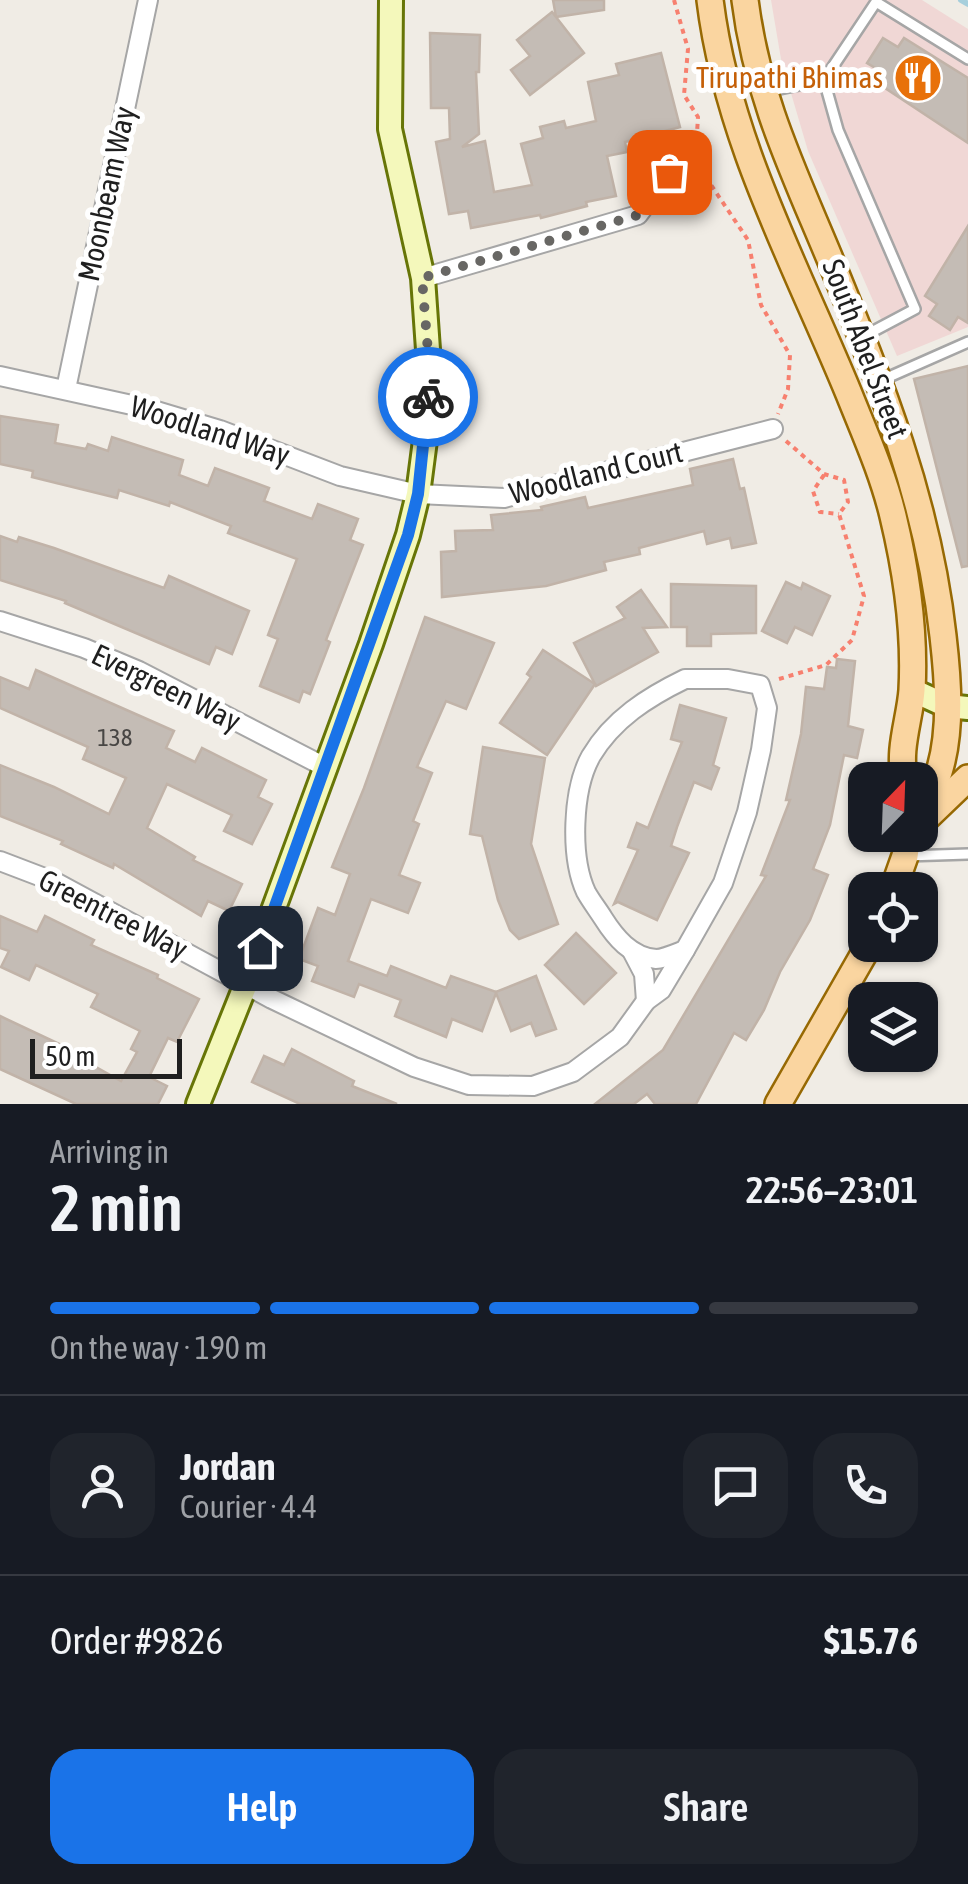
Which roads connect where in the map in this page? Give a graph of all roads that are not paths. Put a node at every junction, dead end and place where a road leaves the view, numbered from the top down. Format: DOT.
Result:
graph roads {
  1 [pos="148,0"];
  2 [pos="390,0"];
  3 [pos="710,0"];
  4 [pos="746,0"];
  5 [pos="968,59"];
  6 [pos="824,80"];
  7 [pos="763,92"];
  8 [pos="730,103"];
  9 [pos="669,172"];
  10 [pos="422,278"];
  11 [pos="862,337"];
  12 [pos="968,342"];
  13 [pos="831,351"];
  14 [pos="0,376"];
  15 [pos="880,381"];
  16 [pos="66,389"];
  17 [pos="772,430"];
  18 [pos="418,494"];
  19 [pos="0,621"];
  20 [pos="912,690"];
  21 [pos="957,694"];
  22 [pos="902,762"];
  23 [pos="327,768"];
  24 [pos="938,777"];
  25 [pos="968,778"];
  26 [pos="938,807"];
  27 [pos="938,850"];
  28 [pos="968,854"];
  29 [pos="0,861"];
  30 [pos="685,950"];
  31 [pos="632,951"];
  32 [pos="861,962"];
  33 [pos="851,980"];
  34 [pos="853,982"];
  35 [pos="246,984"];
  36 [pos="646,1001"];
  37 [pos="198,1104"];
  38 [pos="778,1104"];
  1 -- 16 [label="street, Moonbeam Way"];
  2 -- 10 [label="street"];
  3 -- 8 [label="main road, South Abel Street"];
  4 -- 7 [label="main road, South Abel Street"];
  5 -- 6 [label="lane"];
  6 -- 7 [label="lane"];
  6 -- 11 [label="lane"];
  7 -- 8 [label="main road"];
  7 -- 11 [label="main road, South Abel Street"];
  8 -- 13 [label="main road, South Abel Street"];
  9 -- 10 [label="street"];
  10 -- 18 [label="street"];
  11 -- 13 [label="main road"];
  11 -- 15 [label="main road, South Abel Street"];
  12 -- 15 [label="lane"];
  13 -- 20 [label="main road, South Abel Street"];
  14 -- 16 [label="street, Woodland Way"];
  15 -- 21 [label="main road, South Abel Street"];
  16 -- 18 [label="street, Woodland Way"];
  17 -- 18 [label="street, Woodland Court"];
  18 -- 23 [label="street"];
  19 -- 23 [label="street, Evergreen Way"];
  20 -- 21 [label="street"];
  20 -- 22 [label="main road, South Abel Street"];
  21 -- 24 [label="main road, South Abel Street"];
  23 -- 35 [label="street"];
  25 -- 26 [label="main road"];
  27 -- 28 [label="lane"];
  29 -- 35 [label="street, Greentree Way"];
  30 -- 31 [label="street"];
  30 -- 31 [label="street, Greentree Way"];
  30 -- 36 [label="street, Greentree Way"];
  31 -- 36 [label="street"];
  32 -- 33 [label="main road"];
  33 -- 34 [label="lane"];
  33 -- 38 [label="main road"];
  35 -- 36 [label="street, Greentree Way"];
  35 -- 37 [label="street"];
}
